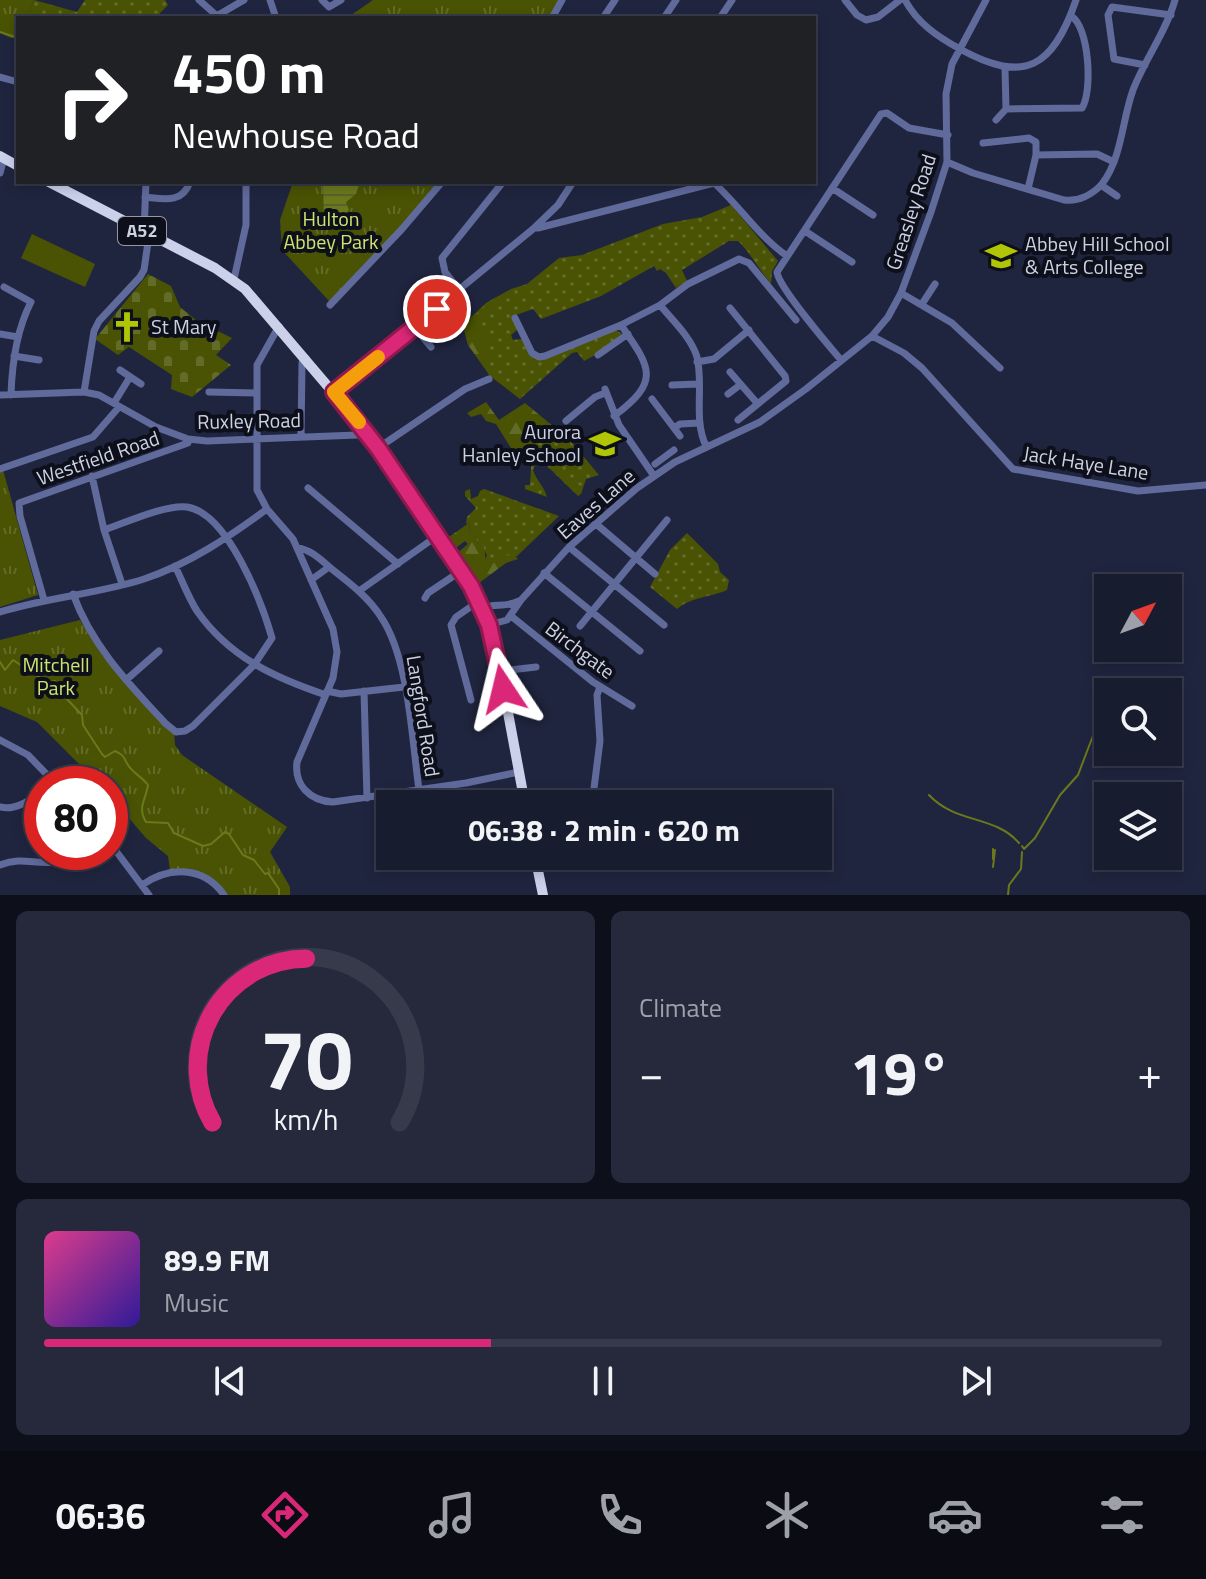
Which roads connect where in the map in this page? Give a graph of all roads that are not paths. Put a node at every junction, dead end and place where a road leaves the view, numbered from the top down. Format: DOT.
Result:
graph roads {
  1 [pos="199,0"];
  2 [pos="244,0"];
  3 [pos="322,0"];
  4 [pos="341,0"];
  5 [pos="676,0"];
  6 [pos="845,0"];
  7 [pos="903,0"];
  8 [pos="986,0"];
  9 [pos="1076,0"];
  10 [pos="1175,0"];
  11 [pos="667,14"];
  12 [pos="1171,15"];
  13 [pos="214,16"];
  14 [pos="217,16"];
  15 [pos="1071,16"];
  16 [pos="960,49"];
  17 [pos="1145,65"];
  18 [pos="1005,69"];
  19 [pos="1006,109"];
  20 [pos="996,120"];
  21 [pos="948,135"];
  22 [pos="983,143"];
  23 [pos="1036,155"];
  24 [pos="2,157"];
  25 [pos="947,162"];
  26 [pos="1114,162"];
  27 [pos="0,173"];
  28 [pos="53,184"];
  29 [pos="146,184"];
  30 [pos="189,184"];
  31 [pos="246,184"];
  32 [pos="440,184"];
  33 [pos="501,184"];
  34 [pos="572,184"];
  35 [pos="705,184"];
  36 [pos="715,184"];
  37 [pos="1101,185"];
  38 [pos="832,188"];
  39 [pos="1028,189"];
  40 [pos="1117,196"];
  41 [pos="145,197"];
  42 [pos="561,201"];
  43 [pos="873,215"];
  44 [pos="572,218"];
  45 [pos="533,229"];
  46 [pos="805,231"];
  47 [pos="146,233"];
  48 [pos="787,256"];
  49 [pos="852,262"];
  50 [pos="234,279"];
  51 [pos="935,284"];
  52 [pos="4,287"];
  53 [pos="459,290"];
  54 [pos="901,293"];
  55 [pos="922,304"];
  56 [pos="330,305"];
  57 [pos="660,305"];
  58 [pos="730,308"];
  59 [pos="515,318"];
  60 [pos="796,320"];
  61 [pos="621,325"];
  62 [pos="279,326"];
  63 [pos="415,328"];
  64 [pos="749,330"];
  65 [pos="522,333"];
  66 [pos="0,334"];
  67 [pos="628,334"];
  68 [pos="872,336"];
  69 [pos="18,337"];
  70 [pos="514,337"];
  71 [pos="431,347"];
  72 [pos="598,355"];
  73 [pos="14,356"];
  74 [pos="306,358"];
  75 [pos="39,360"];
  76 [pos="841,360"];
  77 [pos="697,362"];
  78 [pos="1000,368"];
  79 [pos="120,370"];
  80 [pos="730,372"];
  81 [pos="130,377"];
  82 [pos="489,379"];
  83 [pos="141,384"];
  84 [pos="698,384"];
  85 [pos="672,385"];
  86 [pos="740,385"];
  87 [pos="84,392"];
  88 [pos="209,392"];
  89 [pos="334,392"];
  90 [pos="256,393"];
  91 [pos="728,394"];
  92 [pos="0,395"];
  93 [pos="11,395"];
  94 [pos="757,403"];
  95 [pos="117,405"];
  96 [pos="654,405"];
  97 [pos="614,416"];
  98 [pos="738,420"];
  99 [pos="566,421"];
  100 [pos="700,423"];
  101 [pos="674,428"];
  102 [pos="365,430"];
  103 [pos="680,436"];
  104 [pos="301,437"];
  105 [pos="188,439"];
  106 [pos="257,440"];
  107 [pos="705,447"];
  108 [pos="378,448"];
  109 [pos="674,450"];
  110 [pos="0,469"];
  111 [pos="665,469"];
  112 [pos="92,476"];
  113 [pos="654,476"];
  114 [pos="1206,485"];
  115 [pos="308,488"];
  116 [pos="267,509"];
  117 [pos="667,520"];
  118 [pos="595,523"];
  119 [pos="104,530"];
  120 [pos="437,536"];
  121 [pos="228,538"];
  122 [pos="569,547"];
  123 [pos="297,548"];
  124 [pos="636,556"];
  125 [pos="398,564"];
  126 [pos="175,566"];
  127 [pos="329,567"];
  128 [pos="461,571"];
  129 [pos="544,573"];
  130 [pos="655,574"];
  131 [pos="311,580"];
  132 [pos="122,584"];
  133 [pos="614,584"];
  134 [pos="359,591"];
  135 [pos="73,594"];
  136 [pos="425,598"];
  137 [pos="44,600"];
  138 [pos="521,600"];
  139 [pos="481,605"];
  140 [pos="0,612"];
  141 [pos="592,612"];
  142 [pos="511,616"];
  143 [pos="489,625"];
  144 [pos="664,625"];
  145 [pos="580,626"];
  146 [pos="159,651"];
  147 [pos="640,651"];
  148 [pos="254,665"];
  149 [pos="536,667"];
  150 [pos="501,671"];
  151 [pos="126,680"];
  152 [pos="404,687"];
  153 [pos="600,687"];
  154 [pos="364,691"];
  155 [pos="326,693"];
  156 [pos="471,700"];
  157 [pos="632,706"];
  158 [pos="0,740"];
  159 [pos="38,766"];
  160 [pos="519,772"];
  161 [pos="419,790"];
  162 [pos="522,790"];
  163 [pos="594,790"];
  164 [pos="376,797"];
  165 [pos="367,798"];
  166 [pos="24,803"];
  167 [pos="0,807"];
  168 [pos="24,862"];
  169 [pos="0,865"];
  170 [pos="128,868"];
  171 [pos="538,870"];
  172 [pos="145,892"];
  173 [pos="224,895"];
  174 [pos="543,895"];
  1 -- 13 [label="street"];
  2 -- 14 [label="street"];
  3 -- 4 [label="street"];
  5 -- 11 [label="street"];
  6 -- 7 [label="street"];
  7 -- 16 [label="street"];
  8 -- 16 [label="street, Greasley Road"];
  9 -- 15 [label="street"];
  10 -- 12 [label="street"];
  12 -- 17 [label="street"];
  12 -- 17 [label="street"];
  15 -- 18 [label="street"];
  15 -- 19 [label="street"];
  16 -- 18 [label="street"];
  16 -- 21 [label="street, Greasley Road"];
  17 -- 26 [label="street"];
  18 -- 19 [label="street"];
  19 -- 20 [label="street"];
  21 -- 25 [label="street, Greasley Road"];
  21 -- 38 [label="street"];
  22 -- 23 [label="street"];
  23 -- 26 [label="street"];
  23 -- 39 [label="street"];
  24 -- 27 [label="street"];
  25 -- 39 [label="street"];
  25 -- 54 [label="street, Greasley Road"];
  26 -- 37 [label="street"];
  28 -- 47 [label="highway, A52"];
  29 -- 41 [label="street"];
  30 -- 41 [label="street"];
  31 -- 50 [label="street"];
  32 -- 56 [label="street"];
  33 -- 53 [label="street"];
  34 -- 42 [label="street"];
  35 -- 44 [label="street"];
  36 -- 48 [label="street"];
  37 -- 39 [label="street"];
  37 -- 40 [label="street"];
  38 -- 43 [label="street"];
  38 -- 46 [label="street"];
  41 -- 47 [label="street"];
  42 -- 44 [label="street"];
  42 -- 45 [label="street"];
  44 -- 45 [label="street"];
  45 -- 53 [label="street"];
  46 -- 48 [label="street"];
  46 -- 49 [label="street"];
  47 -- 50 [label="highway, A52"];
  47 -- 87 [label="street"];
  48 -- 76 [label="street"];
  50 -- 62 [label="highway, A52"];
  51 -- 55 [label="street"];
  52 -- 69 [label="street"];
  53 -- 63 [label="street"];
  54 -- 55 [label="street"];
  54 -- 68 [label="street, Greasley Road"];
  55 -- 78 [label="street"];
  57 -- 60 [label="street"];
  57 -- 61 [label="street"];
  57 -- 77 [label="street"];
  58 -- 64 [label="street"];
  59 -- 65 [label="street"];
  61 -- 65 [label="street"];
  61 -- 67 [label="street"];
  62 -- 74 [label="highway, A52"];
  62 -- 90 [label="street"];
  63 -- 71 [label="street"];
  63 -- 89 [label="street"];
  64 -- 77 [label="street"];
  64 -- 94 [label="street"];
  65 -- 70 [label="street"];
  66 -- 69 [label="street"];
  67 -- 72 [label="street"];
  67 -- 97 [label="street"];
  68 -- 76 [label="street, Greasley Road"];
  68 -- 114 [label="street, Jack Haye Lane"];
  69 -- 73 [label="street"];
  73 -- 75 [label="street"];
  73 -- 93 [label="street"];
  74 -- 89 [label="highway, A52"];
  74 -- 104 [label="street"];
  76 -- 107 [label="street, Eaves Lane"];
  77 -- 84 [label="street"];
  79 -- 81 [label="street"];
  80 -- 86 [label="street"];
  81 -- 83 [label="street"];
  81 -- 95 [label="street"];
  82 -- 108 [label="street"];
  84 -- 85 [label="street"];
  84 -- 100 [label="street"];
  86 -- 91 [label="street"];
  86 -- 94 [label="street"];
  87 -- 93 [label="street, Ruxley Road"];
  87 -- 95 [label="street, Ruxley Road"];
  88 -- 90 [label="street"];
  89 -- 102 [label="highway, A52"];
  90 -- 106 [label="street"];
  92 -- 93 [label="street, Ruxley Road"];
  94 -- 98 [label="street"];
  95 -- 105 [label="street, Ruxley Road"];
  95 -- 110 [label="street"];
  96 -- 101 [label="street"];
  97 -- 99 [label="street"];
  97 -- 113 [label="street"];
  100 -- 101 [label="street"];
  100 -- 107 [label="street"];
  101 -- 103 [label="street"];
  102 -- 104 [label="street, Ruxley Road"];
  102 -- 108 [label="highway, A52"];
  104 -- 106 [label="street, Ruxley Road"];
  105 -- 106 [label="street, Ruxley Road"];
  105 -- 112 [label="street, Westfield Road"];
  106 -- 116 [label="street"];
  107 -- 111 [label="street, Eaves Lane"];
  108 -- 120 [label="highway, A52"];
  109 -- 111 [label="street"];
  111 -- 113 [label="street, Eaves Lane"];
  112 -- 119 [label="street"];
  112 -- 137 [label="street, Westfield Road"];
  113 -- 118 [label="street, Eaves Lane"];
  115 -- 125 [label="street"];
  116 -- 121 [label="street"];
  116 -- 123 [label="street"];
  117 -- 124 [label="street"];
  118 -- 122 [label="street, Eaves Lane"];
  118 -- 124 [label="street"];
  119 -- 121 [label="street"];
  119 -- 132 [label="street"];
  120 -- 125 [label="street"];
  120 -- 128 [label="highway, A52"];
  121 -- 126 [label="street"];
  121 -- 148 [label="street"];
  122 -- 129 [label="street, Eaves Lane"];
  122 -- 133 [label="street"];
  123 -- 127 [label="street, Langford Road"];
  123 -- 131 [label="street"];
  124 -- 130 [label="street"];
  124 -- 133 [label="street"];
  125 -- 134 [label="street"];
  126 -- 132 [label="street"];
  126 -- 148 [label="street"];
  127 -- 131 [label="street"];
  127 -- 134 [label="street, Langford Road"];
  128 -- 136 [label="street"];
  128 -- 139 [label="highway, A52"];
  129 -- 138 [label="street, Eaves Lane"];
  129 -- 141 [label="street"];
  131 -- 155 [label="street"];
  132 -- 135 [label="street"];
  133 -- 141 [label="street"];
  133 -- 144 [label="street"];
  134 -- 152 [label="street, Langford Road"];
  135 -- 137 [label="street"];
  135 -- 151 [label="street"];
  137 -- 140 [label="street"];
  138 -- 139 [label="street"];
  138 -- 142 [label="street, Eaves Lane"];
  139 -- 143 [label="highway, A52"];
  139 -- 156 [label="street"];
  141 -- 145 [label="street"];
  141 -- 147 [label="street"];
  142 -- 143 [label="street"];
  142 -- 153 [label="street, Birchgate"];
  143 -- 150 [label="highway, A52"];
  146 -- 151 [label="street"];
  148 -- 151 [label="street"];
  148 -- 155 [label="street"];
  149 -- 150 [label="street"];
  150 -- 160 [label="highway, A52"];
  152 -- 154 [label="street"];
  152 -- 161 [label="street, Langford Road"];
  153 -- 157 [label="street, Birchgate"];
  153 -- 163 [label="street"];
  154 -- 155 [label="street"];
  154 -- 165 [label="street"];
  155 -- 165 [label="street"];
  158 -- 159 [label="street"];
  160 -- 161 [label="street"];
  160 -- 162 [label="highway, A52"];
  164 -- 165 [label="street"];
  166 -- 167 [label="street"];
  168 -- 169 [label="street"];
  170 -- 172 [label="street"];
  171 -- 174 [label="highway"];
  172 -- 173 [label="street"];
}
